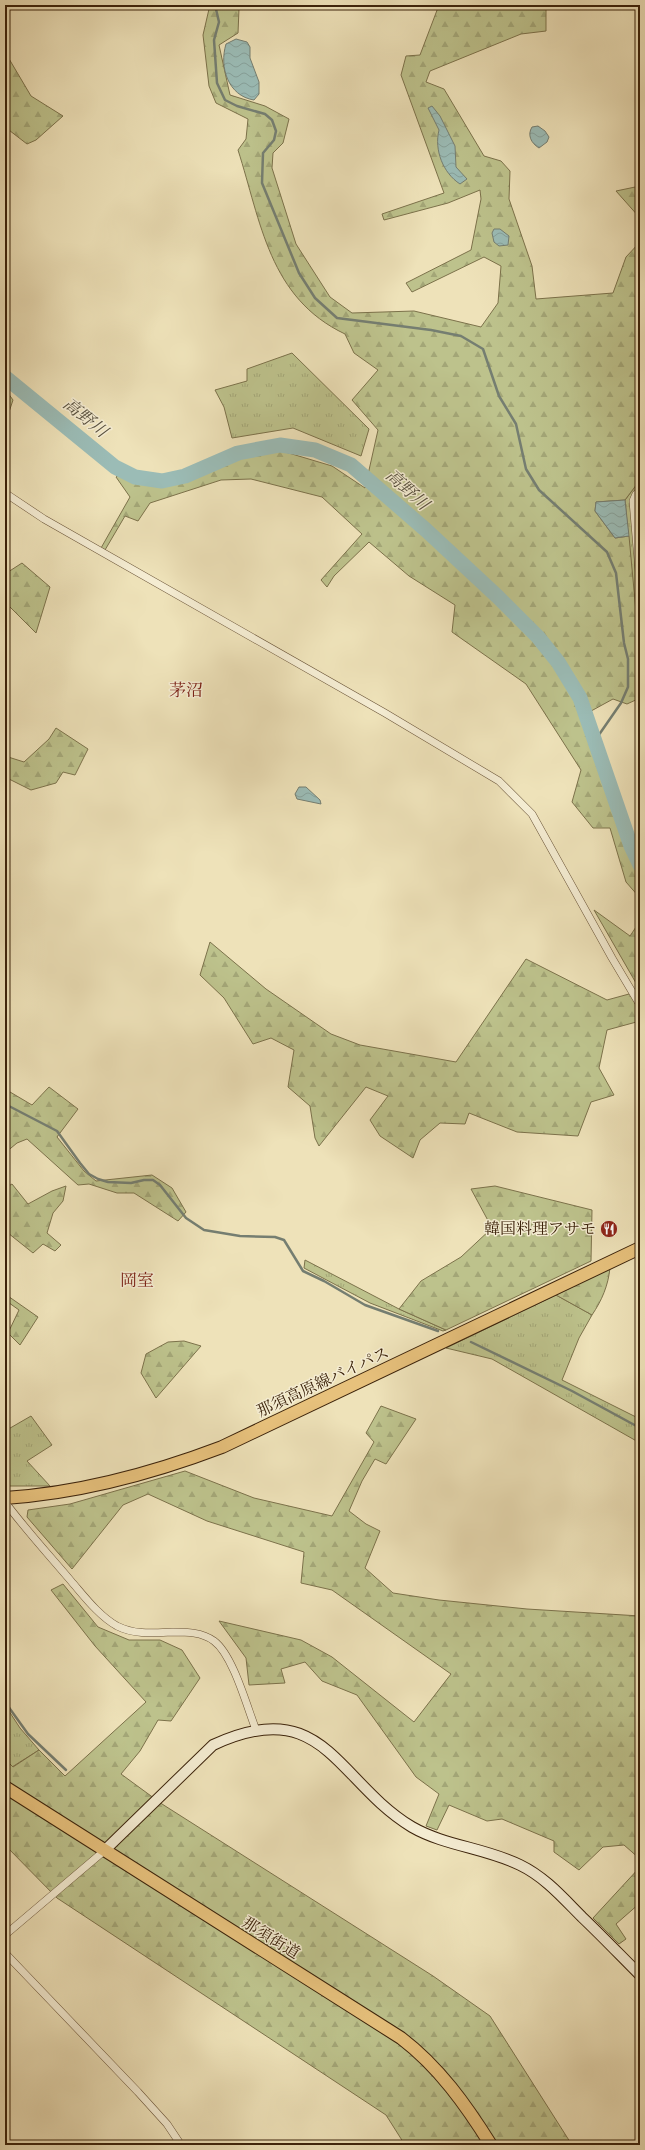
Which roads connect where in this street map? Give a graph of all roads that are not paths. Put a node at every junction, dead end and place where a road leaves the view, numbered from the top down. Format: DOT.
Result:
graph roads {
  1 [pos="640,491"];
  2 [pos="5,493"];
  3 [pos="640,583"];
  4 [pos="640,1005"];
  5 [pos="640,1248"];
  6 [pos="5,1498"];
  7 [pos="5,1502"];
  8 [pos="256,1730"];
  9 [pos="5,1787"];
  10 [pos="104,1851"];
  11 [pos="5,1935"];
  12 [pos="5,1953"];
  13 [pos="640,1975"];
  14 [pos="181,2145"];
  15 [pos="491,2145"];
  1 -- 3 [label="street"];
  2 -- 4 [label="street"];
  5 -- 6 [label="main road, 那須高原線バイパス"];
  7 -- 8 [label="street"];
  8 -- 10 [label="street"];
  8 -- 13 [label="street"];
  9 -- 10 [label="main road, 那須街道"];
  10 -- 11 [label="street"];
  10 -- 15 [label="main road, 那須街道"];
  12 -- 14 [label="street"];
}
